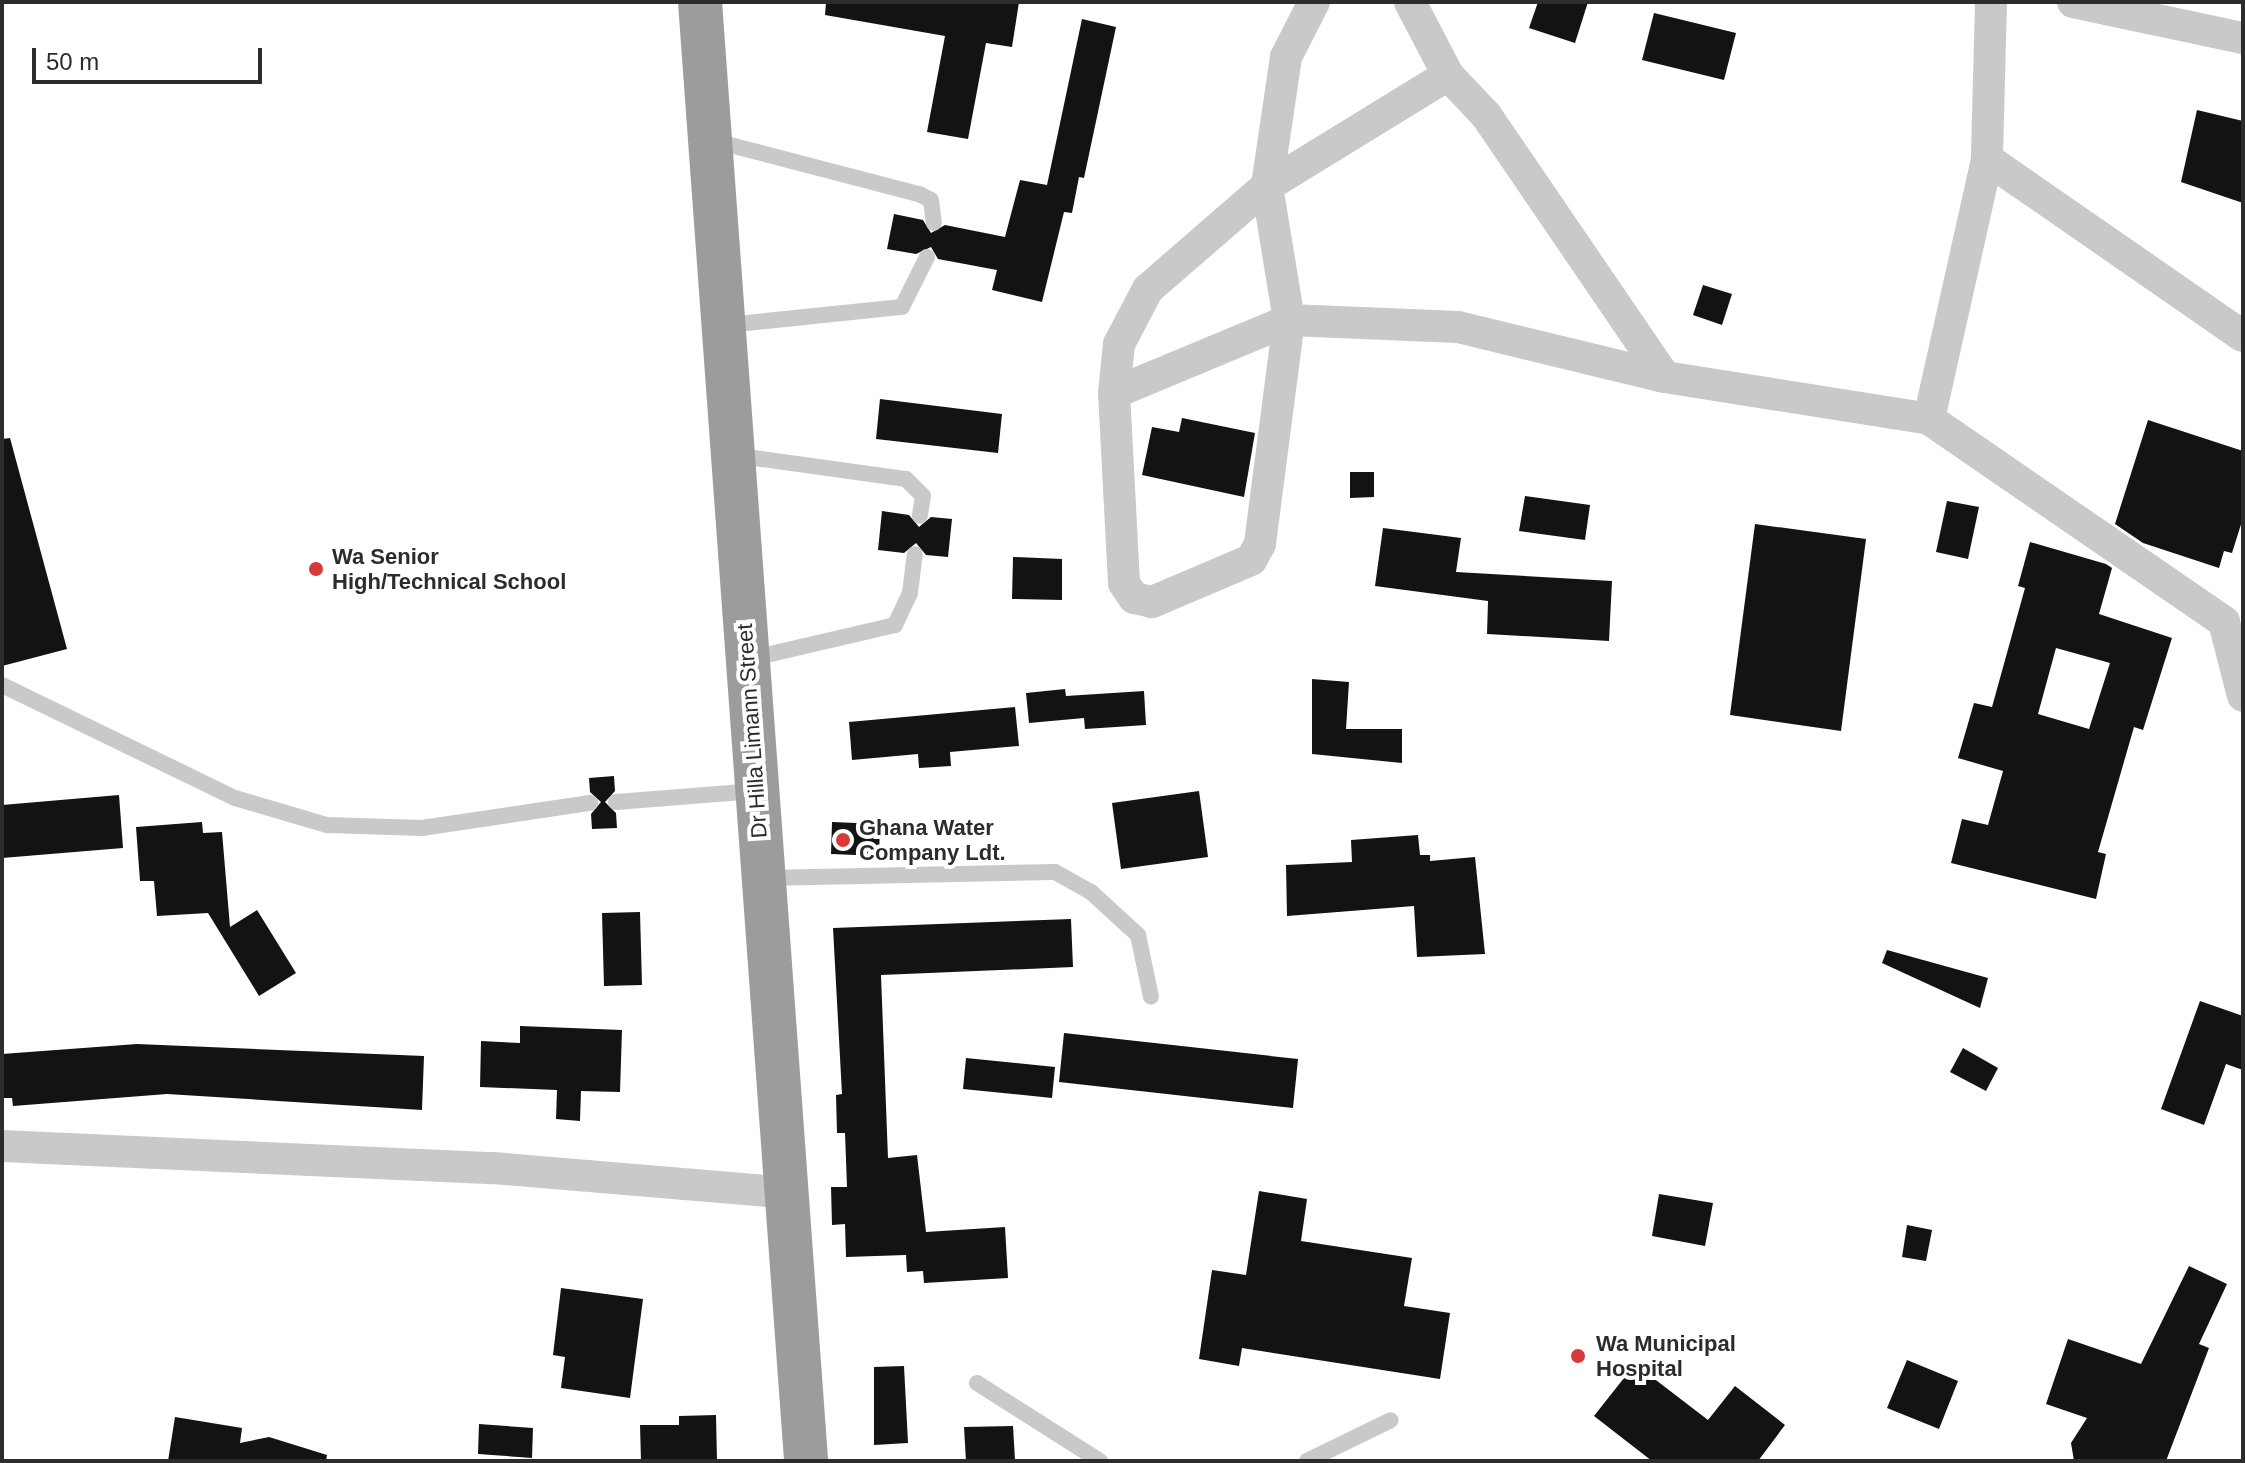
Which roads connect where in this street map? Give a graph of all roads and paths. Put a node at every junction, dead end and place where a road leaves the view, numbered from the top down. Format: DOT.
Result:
graph roads {
  1 [pos="700,2"];
  2 [pos="1314,2"];
  3 [pos="1410,2"];
  4 [pos="1991,2"];
  5 [pos="2073,2"];
  6 [pos="2243,38"];
  7 [pos="1448,75"];
  8 [pos="715,141"];
  9 [pos="1987,159"];
  10 [pos="1267,186"];
  11 [pos="934,223"];
  12 [pos="927,257"];
  13 [pos="1289,320"];
  14 [pos="727,325"];
  15 [pos="2243,336"];
  16 [pos="1665,377"];
  17 [pos="1114,393"];
  18 [pos="1929,419"];
  19 [pos="731,455"];
  20 [pos="920,516"];
  21 [pos="915,554"];
  22 [pos="2234,626"];
  23 [pos="747,660"];
  24 [pos="2,685"];
  25 [pos="2243,696"];
  26 [pos="758,791"];
  27 [pos="616,802"];
  28 [pos="590,803"];
  29 [pos="763,878"];
  30 [pos="1151,997"];
  31 [pos="2,1146"];
  32 [pos="788,1193"];
  33 [pos="977,1383"];
  34 [pos="1391,1420"];
  35 [pos="806,1461"];
  36 [pos="1100,1461"];
  37 [pos="1307,1461"];
  1 -- 8 [label="highway, Dr Hilla Limann Street"];
  2 -- 10 [label="street"];
  3 -- 7 [label="street"];
  4 -- 9 [label="street"];
  5 -- 6 [label="street"];
  7 -- 10 [label="street"];
  7 -- 16 [label="street"];
  8 -- 11 [label="lane"];
  8 -- 14 [label="highway, Dr Hilla Limann Street"];
  9 -- 15 [label="street"];
  9 -- 18 [label="street"];
  10 -- 13 [label="street"];
  10 -- 17 [label="street"];
  12 -- 14 [label="lane"];
  13 -- 16 [label="street"];
  13 -- 17 [label="street"];
  13 -- 17 [label="street"];
  14 -- 19 [label="highway, Dr Hilla Limann Street"];
  16 -- 18 [label="street"];
  18 -- 22 [label="street"];
  19 -- 20 [label="lane"];
  19 -- 23 [label="highway, Dr Hilla Limann Street"];
  21 -- 23 [label="lane"];
  22 -- 25 [label="street"];
  23 -- 26 [label="highway, Dr Hilla Limann Street"];
  24 -- 28 [label="lane"];
  26 -- 27 [label="lane"];
  26 -- 29 [label="highway, Dr Hilla Limann Street"];
  29 -- 30 [label="lane"];
  29 -- 32 [label="highway, Dr Hilla Limann Street"];
  31 -- 32 [label="street"];
  32 -- 35 [label="highway, Dr Hilla Limann Street"];
  33 -- 36 [label="lane"];
  34 -- 37 [label="lane"];
}
